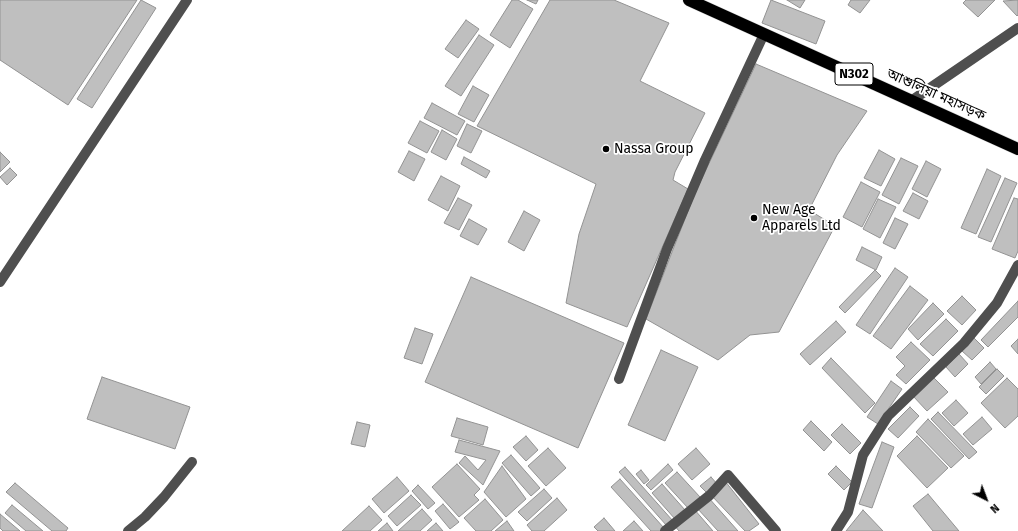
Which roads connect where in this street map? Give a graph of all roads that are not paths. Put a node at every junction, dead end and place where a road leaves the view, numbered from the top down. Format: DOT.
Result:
graph roads {
  1 [pos="187,0"];
  2 [pos="689,0"];
  3 [pos="1018,28"];
  4 [pos="764,34"];
  5 [pos="911,101"];
  6 [pos="1018,149"];
  7 [pos="1018,265"];
  8 [pos="0,282"];
  9 [pos="618,379"];
  10 [pos="192,462"];
  11 [pos="128,531"];
  12 [pos="665,531"];
  13 [pos="776,531"];
  14 [pos="836,531"];
  1 -- 8 [label="street"];
  2 -- 4 [label="highway, আশুলিয়া মহাসড়ক / N302"];
  3 -- 5 [label="street"];
  4 -- 5 [label="highway, আশুলিয়া মহাসড়ক / N302"];
  4 -- 9 [label="street"];
  5 -- 6 [label="highway, আশুলিয়া মহাসড়ক / N302"];
  7 -- 14 [label="street"];
  10 -- 11 [label="street"];
  12 -- 13 [label="street"];
}
